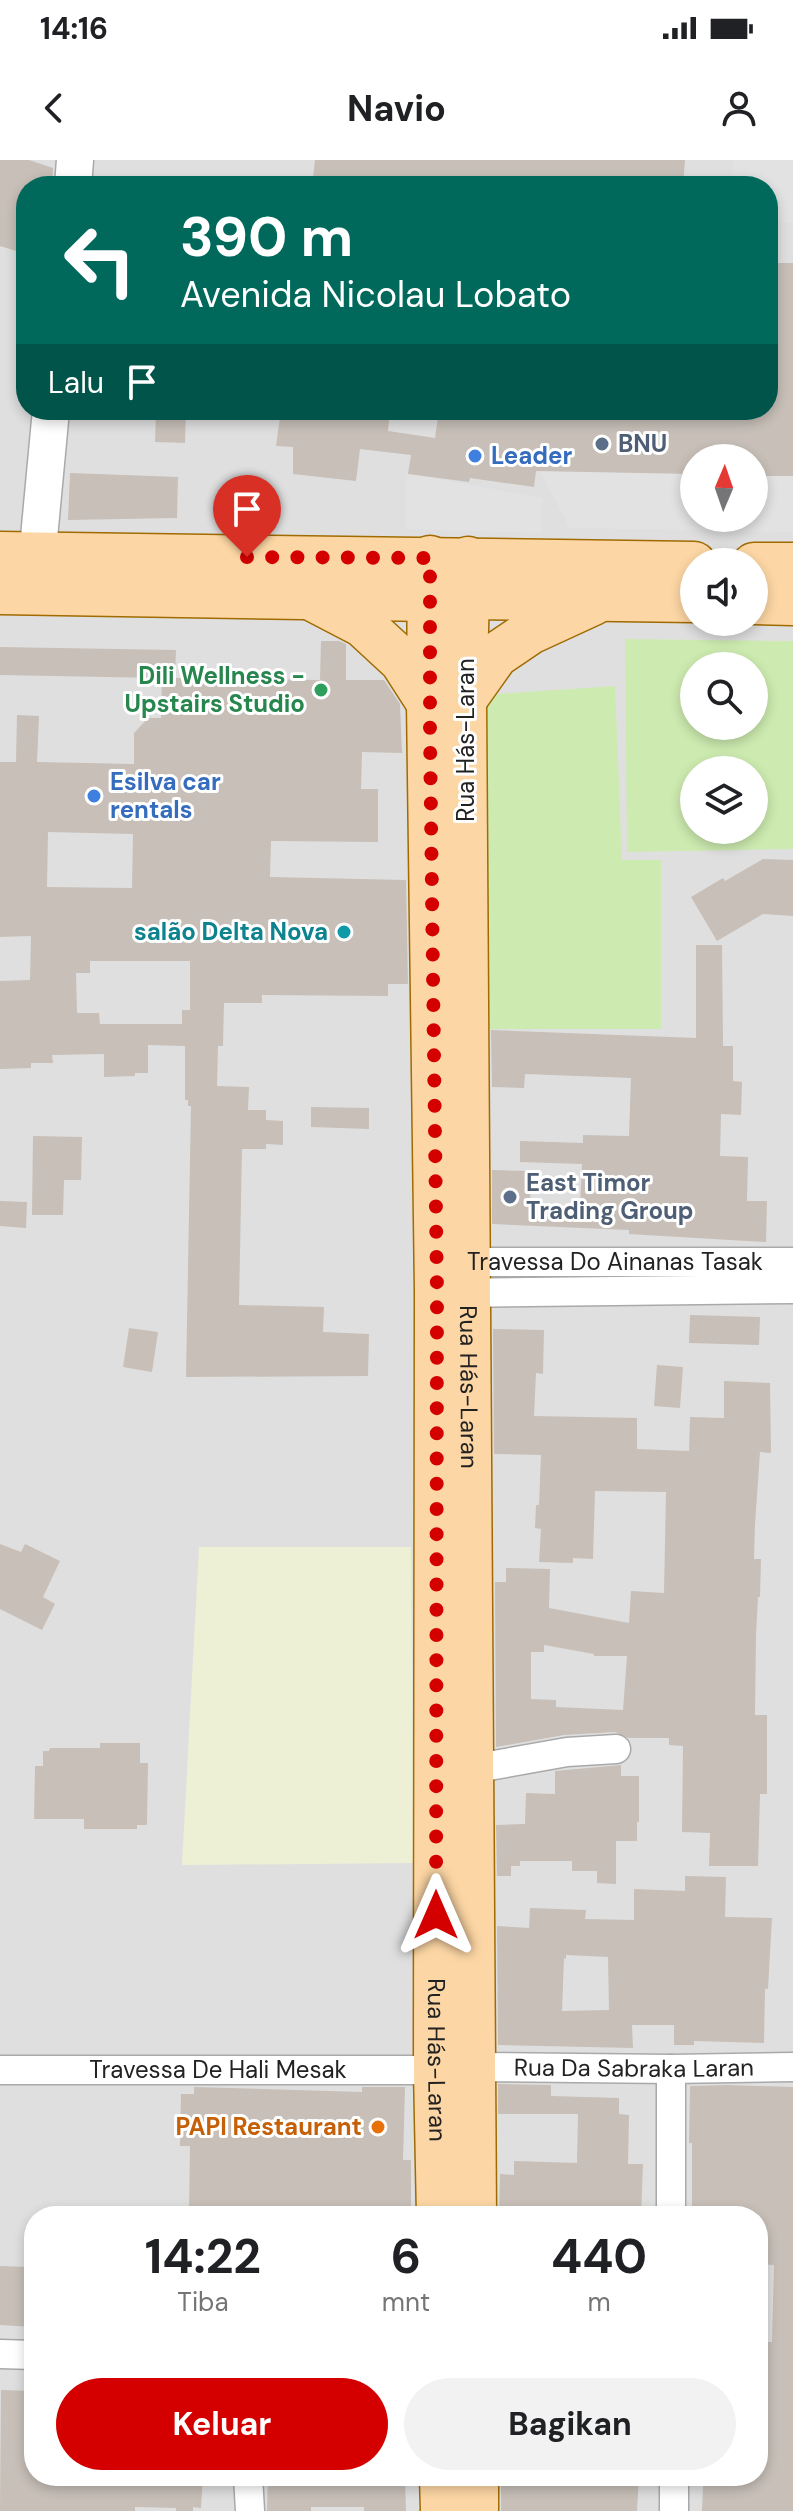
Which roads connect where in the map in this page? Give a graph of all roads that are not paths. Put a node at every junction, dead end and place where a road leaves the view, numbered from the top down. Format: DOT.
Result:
graph roads {
  1 [pos="49,420"];
  2 [pos="680,565"];
  3 [pos="768,565"];
  4 [pos="793,565"];
  5 [pos="18,573"];
  6 [pos="449,578"];
  7 [pos="310,597"];
  8 [pos="602,598"];
  9 [pos="680,600"];
  10 [pos="768,602"];
  11 [pos="793,603"];
  12 [pos="447,702"];
  13 [pos="793,1262"];
  14 [pos="453,1278"];
  15 [pos="793,1289"];
  16 [pos="616,1749"];
  17 [pos="472,1769"];
  18 [pos="793,2067"];
  19 [pos="455,2069"];
  20 [pos="671,2069"];
  21 [pos="0,2070"];
  22 [pos="440,2206"];
  23 [pos="473,2206"];
  24 [pos="671,2206"];
  25 [pos="1,2353"];
  26 [pos="24,2354"];
  27 [pos="249,2486"];
  28 [pos="442,2486"];
  29 [pos="476,2486"];
  30 [pos="674,2486"];
  31 [pos="250,2511"];
  32 [pos="443,2511"];
  33 [pos="476,2511"];
  34 [pos="674,2511"];
  1 -- 5 [label="street"];
  2 -- 6 [label="main road"];
  3 -- 4 [label="main road"];
  5 -- 6 [label="main road"];
  5 -- 7 [label="main road"];
  6 -- 7 [label="main road"];
  6 -- 8 [label="main road"];
  6 -- 12 [label="main road, Rua Hás-Laran"];
  7 -- 12 [label="main road"];
  8 -- 9 [label="main road"];
  8 -- 12 [label="main road"];
  10 -- 11 [label="main road"];
  12 -- 14 [label="main road, Rua Hás-Laran"];
  13 -- 14 [label="street, Travessa Do Ainanas Tasak"];
  14 -- 15 [label="street, Travessa Do Ainanas Tasak"];
  14 -- 17 [label="main road, Rua Hás-Laran"];
  14 -- 19 [label="main road, Rua Hás-Laran"];
  16 -- 17 [label="street"];
  17 -- 19 [label="main road, Rua Hás-Laran"];
  18 -- 20 [label="street, Rua Da Sabraka Laran"];
  19 -- 20 [label="street, Rua Da Sabraka Laran"];
  19 -- 21 [label="street, Travessa De Hali Mesak"];
  19 -- 22 [label="main road, Rua Hás-Laran"];
  19 -- 23 [label="main road, Rua Hás-Laran"];
  20 -- 24 [label="street"];
  25 -- 26 [label="street"];
  27 -- 31 [label="street"];
  28 -- 32 [label="main road"];
  29 -- 33 [label="main road"];
  30 -- 34 [label="street"];
}
